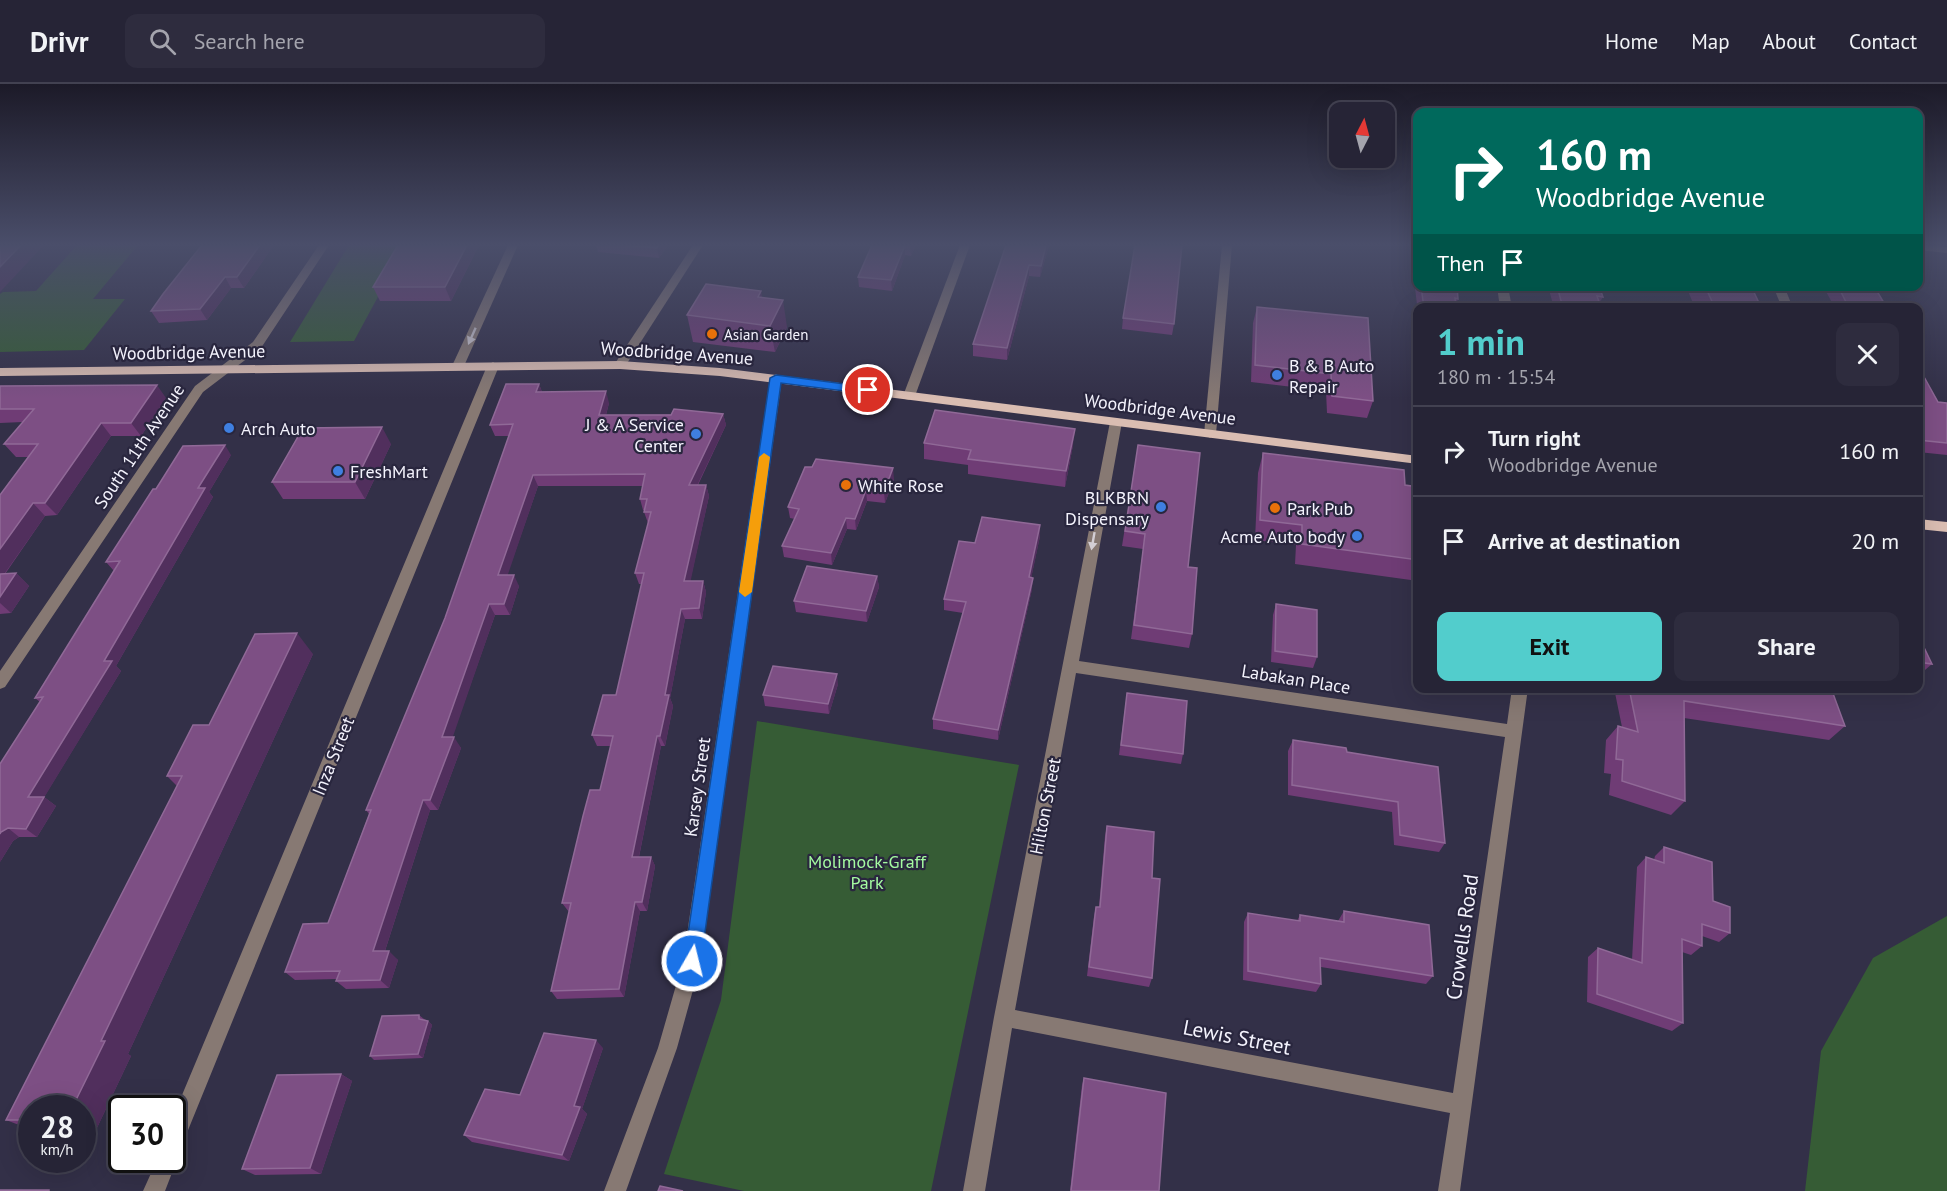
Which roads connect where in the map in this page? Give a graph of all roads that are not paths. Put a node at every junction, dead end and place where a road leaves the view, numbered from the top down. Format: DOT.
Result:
graph roads {
  1 [pos="289,297"];
  2 [pos="489,297"];
  3 [pos="664,297"];
  4 [pos="946,297"];
  5 [pos="1222,297"];
  6 [pos="620,365"];
  7 [pos="458,366"];
  8 [pos="493,366"];
  9 [pos="225,369"];
  10 [pos="0,372"];
  11 [pos="776,378"];
  12 [pos="909,396"];
  13 [pos="1116,422"];
  14 [pos="1210,434"];
  15 [pos="1413,459"];
  16 [pos="1923,525"];
  17 [pos="1947,527"];
  18 [pos="1072,666"];
  19 [pos="0,683"];
  20 [pos="1519,693"];
  21 [pos="1515,732"];
  22 [pos="1004,1017"];
  23 [pos="1461,1105"];
  24 [pos="186,1111"];
  25 [pos="162,1173"];
  26 [pos="154,1191"];
  27 [pos="615,1191"];
  28 [pos="974,1191"];
  29 [pos="1449,1191"];
  1 -- 9 [label="street, South 11th Avenue"];
  2 -- 7 [label="street, one-way"];
  3 -- 6 [label="street"];
  4 -- 12 [label="street"];
  5 -- 14 [label="street"];
  6 -- 8 [label="main road, Woodbridge Avenue"];
  6 -- 11 [label="main road, Woodbridge Avenue"];
  7 -- 8 [label="main road, Woodbridge Avenue"];
  7 -- 9 [label="main road, Woodbridge Avenue"];
  8 -- 24 [label="street, Inza Street"];
  9 -- 10 [label="main road, Woodbridge Avenue"];
  9 -- 19 [label="street, South 11th Avenue"];
  11 -- 12 [label="main road, Woodbridge Avenue"];
  11 -- 27 [label="street, Karsey Street"];
  12 -- 13 [label="main road, Woodbridge Avenue"];
  13 -- 14 [label="main road, Woodbridge Avenue"];
  13 -- 18 [label="street, Hilton Street, one-way"];
  14 -- 15 [label="main road, Woodbridge Avenue"];
  16 -- 17 [label="main road"];
  18 -- 21 [label="street, Labakan Place"];
  18 -- 22 [label="street, Hilton Street"];
  20 -- 21 [label="street, Crowells Road"];
  21 -- 23 [label="street, Crowells Road"];
  22 -- 23 [label="street, Lewis Street"];
  22 -- 28 [label="street, Hilton Street"];
  23 -- 29 [label="street, Crowells Road"];
  25 -- 26 [label="street"];
}
